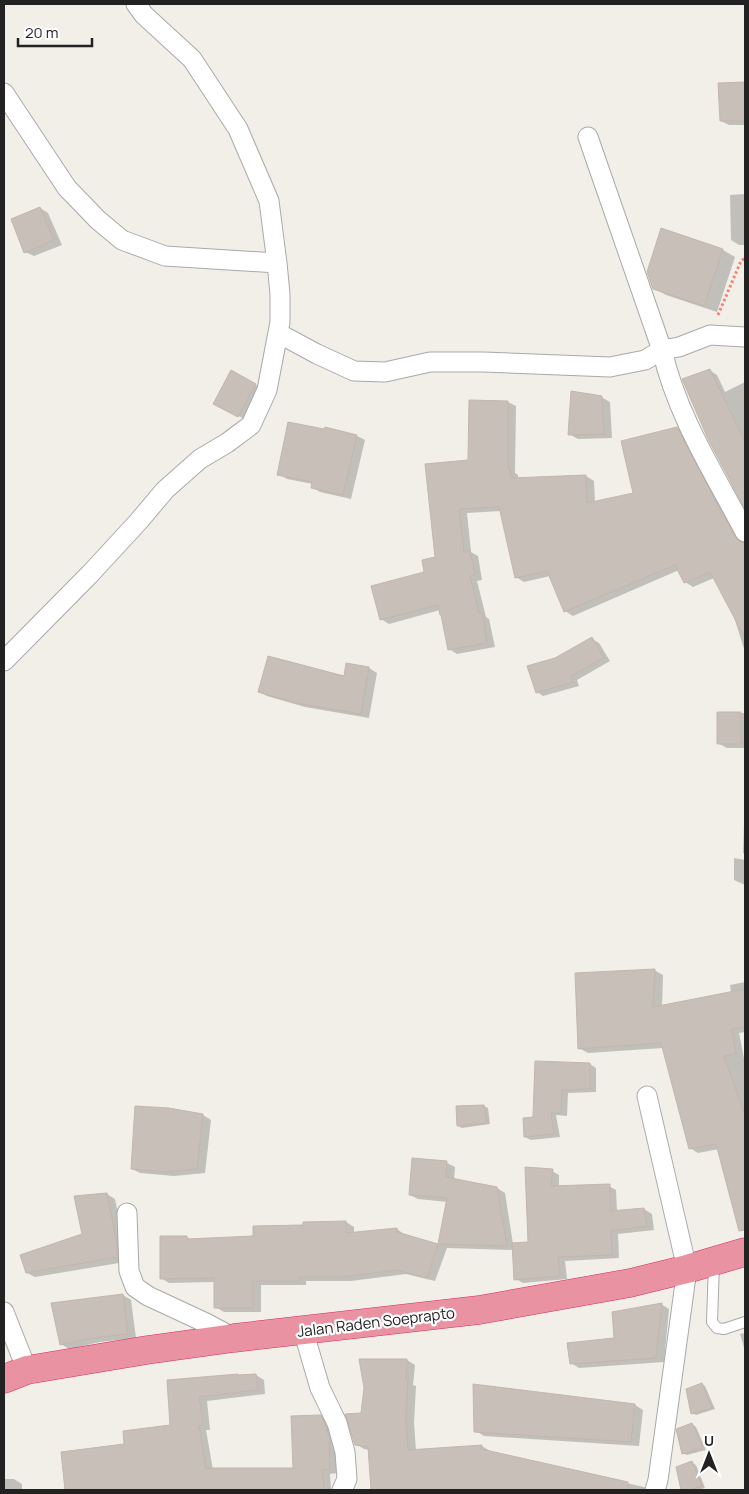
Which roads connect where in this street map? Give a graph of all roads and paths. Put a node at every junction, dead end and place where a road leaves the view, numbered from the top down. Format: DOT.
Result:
graph roads {
  1 [pos="136,4"];
  2 [pos="4,93"];
  3 [pos="588,137"];
  4 [pos="745,258"];
  5 [pos="277,264"];
  6 [pos="278,334"];
  7 [pos="710,335"];
  8 [pos="745,336"];
  9 [pos="662,350"];
  10 [pos="745,532"];
  11 [pos="4,661"];
  12 [pos="647,1096"];
  13 [pos="127,1213"];
  14 [pos="745,1252"];
  15 [pos="714,1260"];
  16 [pos="687,1269"];
  17 [pos="4,1312"];
  18 [pos="745,1322"];
  19 [pos="303,1330"];
  20 [pos="234,1338"];
  21 [pos="15,1375"];
  22 [pos="342,1490"];
  23 [pos="655,1490"];
  1 -- 5 [label="street"];
  2 -- 5 [label="street"];
  3 -- 9 [label="street"];
  4 -- 7 [label="path"];
  5 -- 6 [label="street"];
  6 -- 9 [label="street"];
  6 -- 11 [label="street"];
  7 -- 8 [label="street"];
  7 -- 9 [label="street"];
  9 -- 10 [label="street"];
  12 -- 16 [label="street"];
  13 -- 20 [label="street"];
  14 -- 15 [label="highway, Jalan Raden Soeprapto"];
  15 -- 16 [label="highway, Jalan Raden Soeprapto"];
  15 -- 18 [label="lane"];
  16 -- 19 [label="highway, Jalan Raden Soeprapto"];
  16 -- 23 [label="street"];
  17 -- 21 [label="street"];
  19 -- 20 [label="highway, Jalan Raden Soeprapto"];
  19 -- 22 [label="street"];
  20 -- 21 [label="highway, Jalan Raden Soeprapto"];
}
